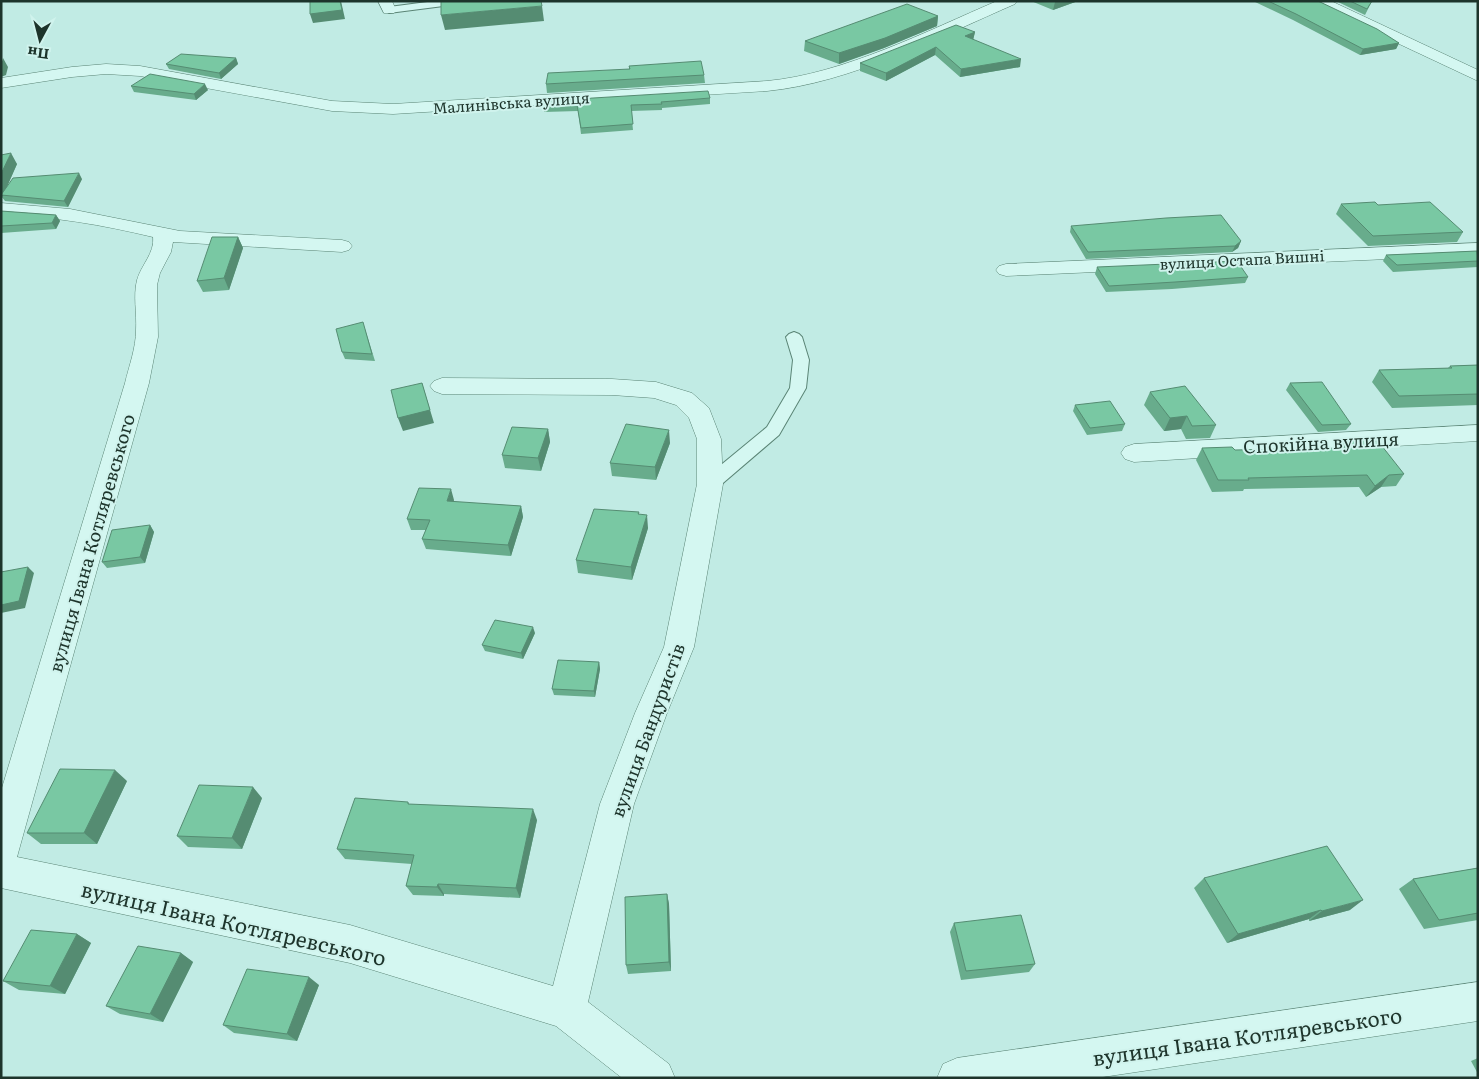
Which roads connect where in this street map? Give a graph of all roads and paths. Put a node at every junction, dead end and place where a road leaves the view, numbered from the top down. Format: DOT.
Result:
graph roads {
  1 [pos="459,1"];
  2 [pos="1010,1"];
  3 [pos="1319,1"];
  4 [pos="387,6"];
  5 [pos="1478,76"];
  6 [pos="1,83"];
  7 [pos="1,210"];
  8 [pos="162,235"];
  9 [pos="342,246"];
  10 [pos="1478,249"];
  11 [pos="1006,270"];
  12 [pos="794,337"];
  13 [pos="442,386"];
  14 [pos="1478,433"];
  15 [pos="1134,453"];
  16 [pos="710,484"];
  17 [pos="1,850"];
  18 [pos="1,860"];
  19 [pos="1478,1000"];
  20 [pos="567,1010"];
  21 [pos="655,1078"];
  22 [pos="957,1078"];
  1 -- 4 [label="lane"];
  2 -- 6 [label="street, Малинівська вулиця"];
  3 -- 5 [label="street"];
  7 -- 8 [label="street"];
  8 -- 9 [label="street"];
  8 -- 17 [label="street, вулиця Івана Котляревського"];
  10 -- 11 [label="street, вулиця Остапа Вишні"];
  12 -- 16 [label="lane"];
  13 -- 16 [label="street, вулиця Бандуристів"];
  14 -- 15 [label="street, Спокійна вулиця"];
  16 -- 20 [label="street, вулиця Бандуристів"];
  18 -- 20 [label="street, вулиця Івана Котляревського"];
  19 -- 22 [label="street, вулиця Івана Котляревського"];
  20 -- 21 [label="street, вулиця Івана Котляревського"];
}
